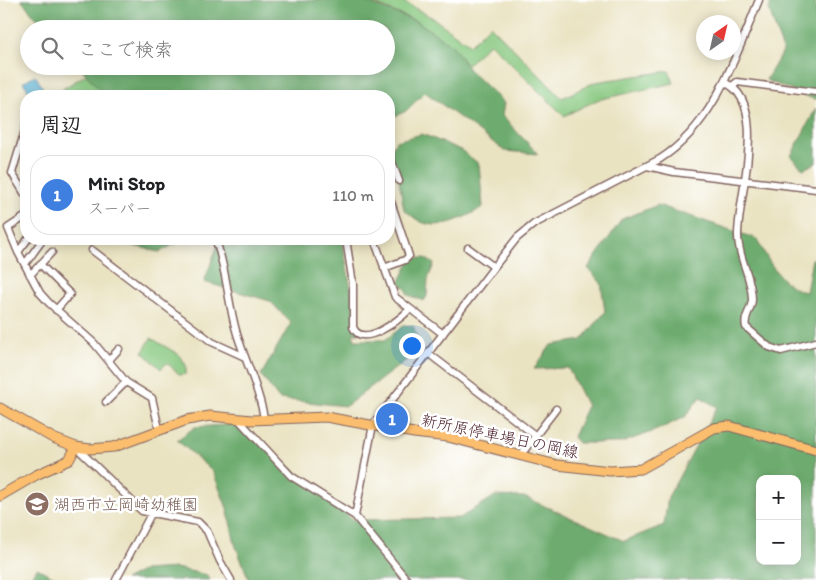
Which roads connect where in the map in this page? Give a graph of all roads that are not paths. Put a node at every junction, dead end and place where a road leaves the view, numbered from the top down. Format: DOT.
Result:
graph roads {
  1 [pos="759,0"];
  2 [pos="724,82"];
  3 [pos="732,86"];
  4 [pos="816,92"];
  5 [pos="20,147"];
  6 [pos="647,166"];
  7 [pos="395,170"];
  8 [pos="746,180"];
  9 [pos="399,181"];
  10 [pos="20,186"];
  11 [pos="816,189"];
  12 [pos="395,214"];
  13 [pos="20,220"];
  14 [pos="8,228"];
  15 [pos="0,230"];
  16 [pos="23,245"];
  17 [pos="39,245"];
  18 [pos="217,245"];
  19 [pos="347,245"];
  20 [pos="376,245"];
  21 [pos="468,248"];
  22 [pos="92,250"];
  23 [pos="18,252"];
  24 [pos="52,252"];
  25 [pos="24,264"];
  26 [pos="40,264"];
  27 [pos="494,267"];
  28 [pos="384,268"];
  29 [pos="30,275"];
  30 [pos="410,309"];
  31 [pos="56,310"];
  32 [pos="443,334"];
  33 [pos="816,342"];
  34 [pos="119,349"];
  35 [pos="428,353"];
  36 [pos="245,357"];
  37 [pos="109,360"];
  38 [pos="126,382"];
  39 [pos="106,402"];
  40 [pos="0,408"];
  41 [pos="556,409"];
  42 [pos="264,418"];
  43 [pos="238,419"];
  44 [pos="373,425"];
  45 [pos="159,429"];
  46 [pos="536,436"];
  47 [pos="76,447"];
  48 [pos="816,450"];
  49 [pos="520,456"];
  50 [pos="0,496"];
  51 [pos="151,514"];
  52 [pos="355,516"];
  53 [pos="116,580"];
  54 [pos="231,580"];
  55 [pos="407,580"];
  1 -- 2 [label="street"];
  2 -- 3 [label="street"];
  2 -- 6 [label="street"];
  3 -- 4 [label="street"];
  3 -- 8 [label="street"];
  5 -- 10 [label="street"];
  6 -- 8 [label="street"];
  6 -- 27 [label="street"];
  7 -- 9 [label="street"];
  8 -- 11 [label="street"];
  8 -- 33 [label="street"];
  12 -- 28 [label="street"];
  13 -- 14 [label="street"];
  14 -- 15 [label="street"];
  14 -- 23 [label="street"];
  16 -- 23 [label="street"];
  17 -- 25 [label="street"];
  18 -- 36 [label="street"];
  19 -- 30 [label="street"];
  20 -- 28 [label="street"];
  21 -- 27 [label="street"];
  22 -- 36 [label="street"];
  23 -- 25 [label="street"];
  24 -- 26 [label="street"];
  25 -- 29 [label="street"];
  26 -- 29 [label="street"];
  26 -- 31 [label="street"];
  27 -- 32 [label="street"];
  28 -- 30 [label="street"];
  29 -- 31 [label="street"];
  30 -- 32 [label="street"];
  31 -- 37 [label="street"];
  32 -- 35 [label="street"];
  34 -- 37 [label="street"];
  35 -- 44 [label="street"];
  35 -- 46 [label="street"];
  36 -- 42 [label="street"];
  37 -- 38 [label="street"];
  38 -- 39 [label="street"];
  38 -- 45 [label="street"];
  40 -- 47 [label="main road, 新所原停車場日の岡線"];
  41 -- 46 [label="street"];
  42 -- 43 [label="main road, 新所原停車場日の岡線"];
  42 -- 44 [label="main road, 新所原停車場日の岡線"];
  43 -- 45 [label="main road, 新所原停車場日の岡線"];
  43 -- 52 [label="street"];
  44 -- 49 [label="main road, 新所原停車場日の岡線"];
  44 -- 52 [label="street"];
  45 -- 47 [label="main road, 新所原停車場日の岡線"];
  46 -- 49 [label="street"];
  47 -- 50 [label="main road"];
  47 -- 51 [label="street"];
  48 -- 49 [label="main road, 新所原停車場日の岡線"];
  51 -- 53 [label="street"];
  51 -- 54 [label="street"];
  52 -- 55 [label="street"];
}
